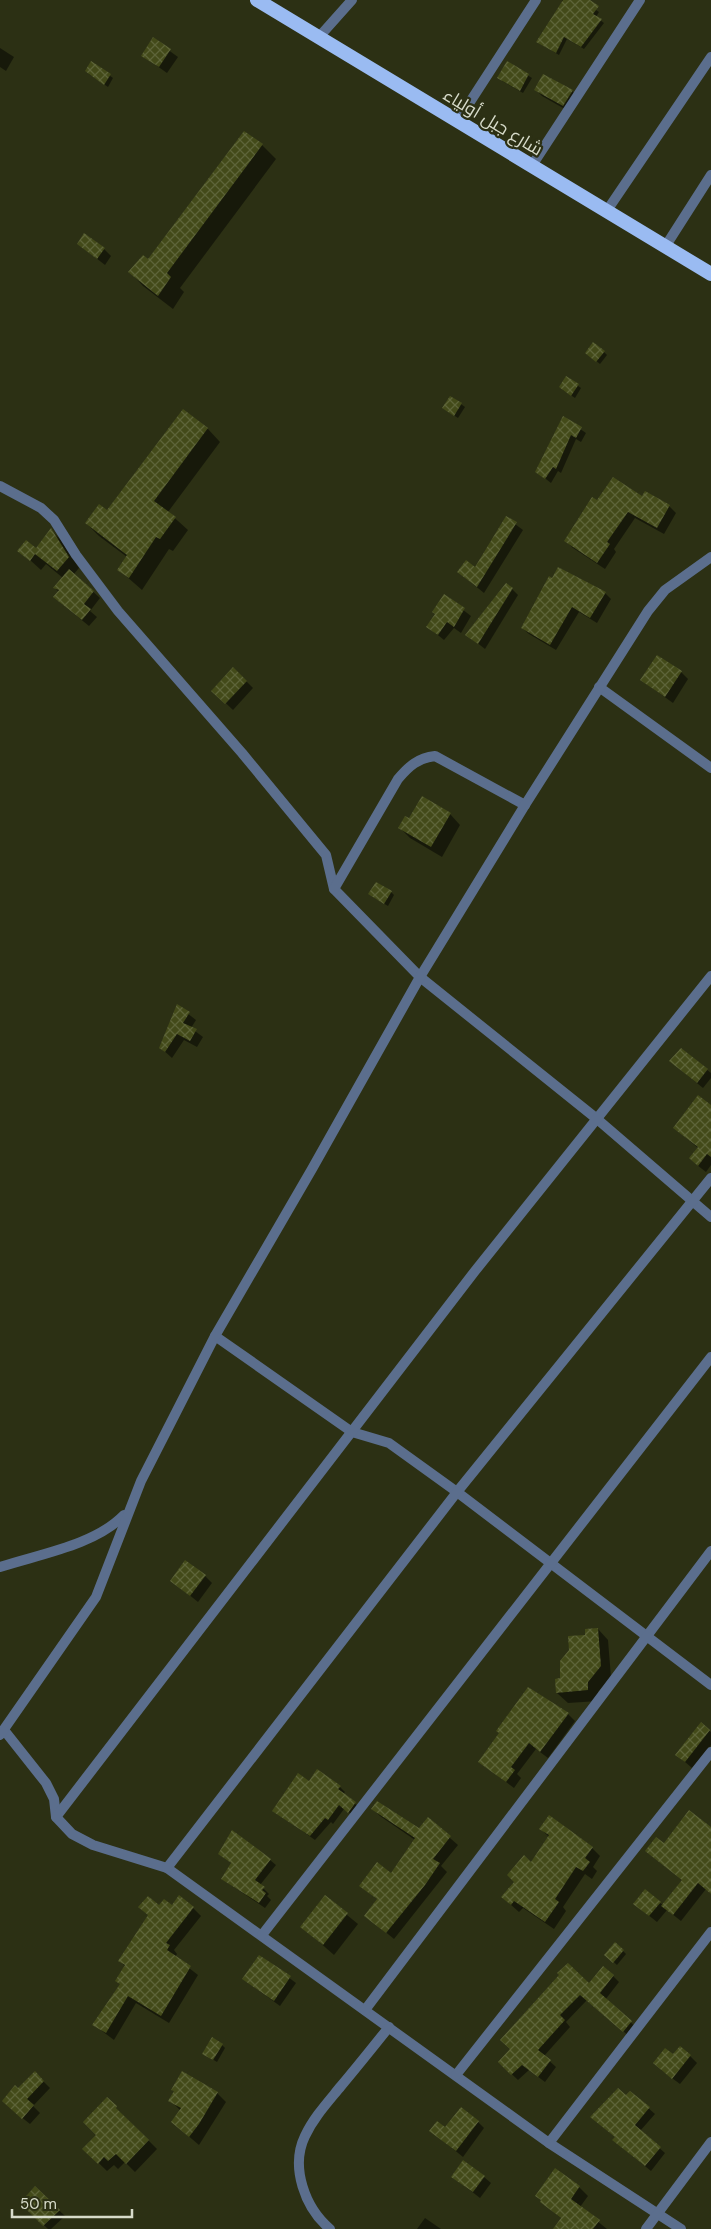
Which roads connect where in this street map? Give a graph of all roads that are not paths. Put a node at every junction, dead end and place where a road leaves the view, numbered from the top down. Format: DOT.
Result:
graph roads {
  1 [pos="257,0"];
  2 [pos="352,0"];
  3 [pos="536,0"];
  4 [pos="640,0"];
  5 [pos="319,37"];
  6 [pos="711,57"];
  7 [pos="457,122"];
  8 [pos="532,167"];
  9 [pos="711,175"];
  10 [pos="606,212"];
  11 [pos="666,247"];
  12 [pos="711,274"];
  13 [pos="0,486"];
  14 [pos="711,557"];
  15 [pos="599,687"];
  16 [pos="711,768"];
  17 [pos="525,805"];
  18 [pos="334,889"];
  19 [pos="711,976"];
  20 [pos="420,977"];
  21 [pos="597,1119"];
  22 [pos="711,1178"];
  23 [pos="692,1202"];
  24 [pos="711,1217"];
  25 [pos="215,1336"];
  26 [pos="711,1357"];
  27 [pos="352,1432"];
  28 [pos="456,1492"];
  29 [pos="128,1510"];
  30 [pos="711,1551"];
  31 [pos="550,1564"];
  32 [pos="0,1567"];
  33 [pos="646,1636"];
  34 [pos="711,1685"];
  35 [pos="2,1732"];
  36 [pos="711,1752"];
  37 [pos="56,1817"];
  38 [pos="167,1868"];
  39 [pos="711,1932"];
  40 [pos="262,1935"];
  41 [pos="365,2010"];
  42 [pos="389,2027"];
  43 [pos="456,2075"];
  44 [pos="711,2142"];
  45 [pos="549,2143"];
  46 [pos="658,2213"];
  47 [pos="330,2229"];
  48 [pos="646,2229"];
  49 [pos="681,2229"];
  1 -- 5 [label="highway, شارع جبل أولياء"];
  2 -- 5 [label="street"];
  3 -- 7 [label="street"];
  4 -- 8 [label="street"];
  5 -- 7 [label="highway, شارع جبل أولياء"];
  6 -- 10 [label="street"];
  7 -- 8 [label="highway, شارع جبل أولياء"];
  8 -- 10 [label="highway, شارع جبل أولياء"];
  9 -- 11 [label="street"];
  10 -- 11 [label="highway, شارع جبل أولياء"];
  11 -- 12 [label="highway, شارع جبل أولياء"];
  13 -- 18 [label="street"];
  14 -- 15 [label="street"];
  15 -- 16 [label="street"];
  15 -- 17 [label="street"];
  17 -- 18 [label="street"];
  17 -- 20 [label="street"];
  18 -- 20 [label="street"];
  19 -- 21 [label="street"];
  20 -- 21 [label="street"];
  20 -- 25 [label="street"];
  21 -- 23 [label="street"];
  21 -- 27 [label="street"];
  22 -- 23 [label="street"];
  23 -- 24 [label="street"];
  23 -- 28 [label="street"];
  25 -- 27 [label="street"];
  25 -- 29 [label="street"];
  26 -- 31 [label="street"];
  27 -- 28 [label="street"];
  27 -- 37 [label="street"];
  28 -- 31 [label="street"];
  28 -- 38 [label="street"];
  29 -- 32 [label="street"];
  29 -- 35 [label="street"];
  30 -- 33 [label="street"];
  31 -- 33 [label="street"];
  31 -- 40 [label="street"];
  33 -- 34 [label="street"];
  33 -- 41 [label="street"];
  35 -- 37 [label="street"];
  36 -- 43 [label="street"];
  37 -- 38 [label="street"];
  38 -- 40 [label="street"];
  39 -- 45 [label="street"];
  40 -- 41 [label="street"];
  41 -- 42 [label="street"];
  42 -- 43 [label="street"];
  42 -- 47 [label="street"];
  43 -- 45 [label="street"];
  44 -- 46 [label="street"];
  45 -- 46 [label="street"];
  46 -- 48 [label="street"];
  46 -- 49 [label="street"];
}
